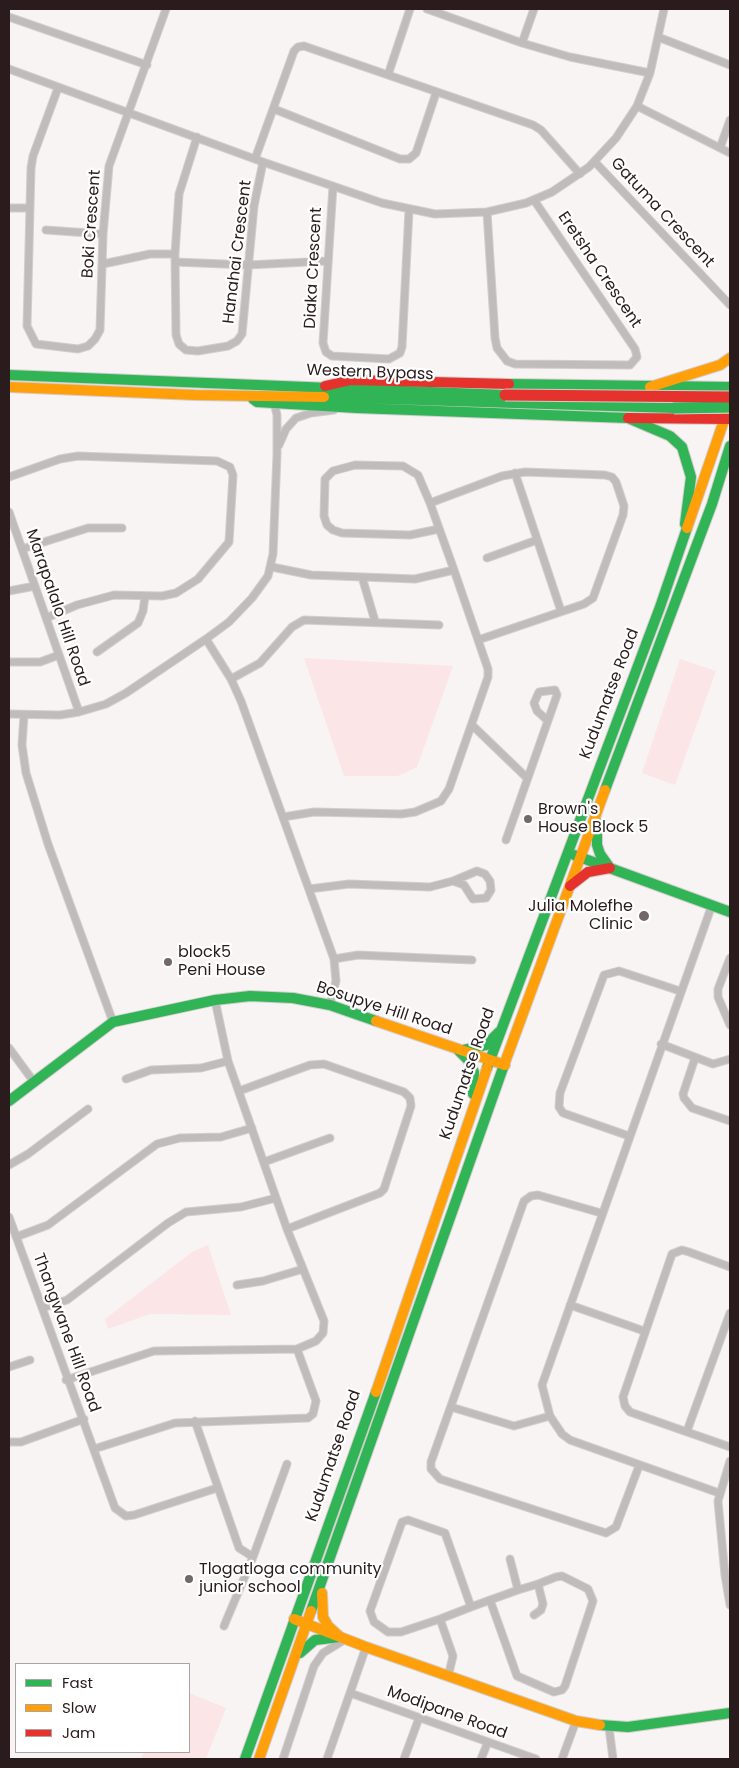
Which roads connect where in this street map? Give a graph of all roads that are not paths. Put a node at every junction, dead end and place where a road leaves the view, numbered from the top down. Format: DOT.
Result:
graph roads {
  1 [pos="166,9"];
  2 [pos="410,9"];
  3 [pos="427,9"];
  4 [pos="534,9"];
  5 [pos="664,9"];
  6 [pos="9,17"];
  7 [pos="658,37"];
  8 [pos="522,43"];
  9 [pos="147,65"];
  10 [pos="730,65"];
  11 [pos="9,70"];
  12 [pos="650,73"];
  13 [pos="388,75"];
  14 [pos="58,88"];
  15 [pos="436,93"];
  16 [pos="637,106"];
  17 [pos="274,109"];
  18 [pos="129,112"];
  19 [pos="730,120"];
  20 [pos="197,137"];
  21 [pos="720,148"];
  22 [pos="730,153"];
  23 [pos="255,159"];
  24 [pos="263,162"];
  25 [pos="595,162"];
  26 [pos="580,174"];
  27 [pos="333,186"];
  28 [pos="534,200"];
  29 [pos="9,208"];
  30 [pos="30,208"];
  31 [pos="409,210"];
  32 [pos="487,212"];
  33 [pos="46,230"];
  34 [pos="103,234"];
  35 [pos="175,254"];
  36 [pos="328,261"];
  37 [pos="176,262"];
  38 [pos="103,264"];
  39 [pos="248,265"];
  40 [pos="730,293"];
  41 [pos="728,302"];
  42 [pos="730,358"];
  43 [pos="9,375"];
  44 [pos="9,387"];
  45 [pos="320,387"];
  46 [pos="650,387"];
  47 [pos="695,387"];
  48 [pos="730,387"];
  49 [pos="250,397"];
  50 [pos="730,397"];
  51 [pos="274,402"];
  52 [pos="730,405"];
  53 [pos="357,408"];
  54 [pos="630,419"];
  55 [pos="691,419"];
  56 [pos="728,419"];
  57 [pos="730,446"];
  58 [pos="277,454"];
  59 [pos="515,473"];
  60 [pos="730,474"];
  61 [pos="9,477"];
  62 [pos="430,503"];
  63 [pos="712,504"];
  64 [pos="10,516"];
  65 [pos="122,528"];
  66 [pos="439,529"];
  67 [pos="537,540"];
  68 [pos="682,545"];
  69 [pos="22,549"];
  70 [pos="487,558"];
  71 [pos="272,567"];
  72 [pos="454,570"];
  73 [pos="362,577"];
  74 [pos="35,586"];
  75 [pos="9,591"];
  76 [pos="145,596"];
  77 [pos="561,611"];
  78 [pos="46,618"];
  79 [pos="375,621"];
  80 [pos="439,625"];
  81 [pos="206,639"];
  82 [pos="478,640"];
  83 [pos="97,652"];
  84 [pos="59,655"];
  85 [pos="9,662"];
  86 [pos="231,678"];
  87 [pos="79,712"];
  88 [pos="9,714"];
  89 [pos="24,716"];
  90 [pos="547,720"];
  91 [pos="472,725"];
  92 [pos="526,777"];
  93 [pos="598,807"];
  94 [pos="283,817"];
  95 [pos="506,840"];
  96 [pos="568,852"];
  97 [pos="580,857"];
  98 [pos="610,868"];
  99 [pos="453,881"];
  100 [pos="309,889"];
  101 [pos="568,889"];
  102 [pos="712,905"];
  103 [pos="730,912"];
  104 [pos="730,958"];
  105 [pos="334,959"];
  106 [pos="472,960"];
  107 [pos="680,991"];
  108 [pos="215,1000"];
  109 [pos="330,1005"];
  110 [pos="113,1022"];
  111 [pos="730,1025"];
  112 [pos="500,1032"];
  113 [pos="661,1044"];
  114 [pos="9,1048"];
  115 [pos="459,1050"];
  116 [pos="695,1058"];
  117 [pos="730,1059"];
  118 [pos="228,1060"];
  119 [pos="490,1060"];
  120 [pos="505,1065"];
  121 [pos="126,1079"];
  122 [pos="34,1082"];
  123 [pos="239,1091"];
  124 [pos="9,1101"];
  125 [pos="88,1109"];
  126 [pos="472,1109"];
  127 [pos="730,1121"];
  128 [pos="252,1128"];
  129 [pos="629,1136"];
  130 [pos="330,1138"];
  131 [pos="264,1162"];
  132 [pos="9,1165"];
  133 [pos="276,1198"];
  134 [pos="601,1213"];
  135 [pos="9,1217"];
  136 [pos="287,1229"];
  137 [pos="16,1237"];
  138 [pos="730,1267"];
  139 [pos="303,1269"];
  140 [pos="237,1285"];
  141 [pos="570,1305"];
  142 [pos="42,1308"];
  143 [pos="730,1313"];
  144 [pos="644,1331"];
  145 [pos="297,1349"];
  146 [pos="30,1360"];
  147 [pos="9,1367"];
  148 [pos="66,1380"];
  149 [pos="451,1407"];
  150 [pos="550,1416"];
  151 [pos="84,1419"];
  152 [pos="194,1421"];
  153 [pos="687,1431"];
  154 [pos="9,1442"];
  155 [pos="730,1446"];
  156 [pos="94,1449"];
  157 [pos="730,1461"];
  158 [pos="287,1464"];
  159 [pos="639,1466"];
  160 [pos="216,1488"];
  161 [pos="719,1493"];
  162 [pos="253,1557"];
  163 [pos="510,1559"];
  164 [pos="324,1576"];
  165 [pos="538,1584"];
  166 [pos="518,1590"];
  167 [pos="490,1600"];
  168 [pos="730,1605"];
  169 [pos="471,1607"];
  170 [pos="534,1615"];
  171 [pos="294,1619"];
  172 [pos="440,1619"];
  173 [pos="308,1625"];
  174 [pos="224,1626"];
  175 [pos="343,1638"];
  176 [pos="366,1647"];
  177 [pos="293,1662"];
  178 [pos="448,1677"];
  179 [pos="350,1693"];
  180 [pos="730,1713"];
  181 [pos="419,1718"];
  182 [pos="576,1721"];
  183 [pos="609,1727"];
  184 [pos="488,1742"];
  185 [pos="245,1759"];
  186 [pos="259,1759"];
  187 [pos="283,1759"];
  188 [pos="326,1759"];
  189 [pos="404,1759"];
  190 [pos="482,1759"];
  191 [pos="536,1759"];
  192 [pos="562,1759"];
  193 [pos="613,1759"];
  1 -- 9 [label="street, Boki Crescent"];
  2 -- 13 [label="street"];
  3 -- 8 [label="street"];
  4 -- 8 [label="street"];
  5 -- 7 [label="street"];
  6 -- 9 [label="street"];
  7 -- 10 [label="street"];
  7 -- 12 [label="street"];
  8 -- 12 [label="street"];
  9 -- 18 [label="street, Boki Crescent"];
  11 -- 14 [label="street"];
  12 -- 16 [label="street"];
  13 -- 15 [label="street"];
  13 -- 17 [label="street"];
  14 -- 18 [label="street"];
  14 -- 30 [label="street"];
  15 -- 17 [label="street"];
  15 -- 26 [label="street"];
  16 -- 21 [label="street"];
  16 -- 25 [label="street"];
  17 -- 23 [label="street"];
  18 -- 20 [label="street"];
  18 -- 34 [label="street, Boki Crescent"];
  19 -- 21 [label="street"];
  20 -- 23 [label="street"];
  20 -- 35 [label="street"];
  21 -- 22 [label="street"];
  23 -- 24 [label="street"];
  24 -- 27 [label="street"];
  24 -- 39 [label="street, Hanahai Crescent"];
  25 -- 26 [label="street"];
  25 -- 41 [label="street, Gatuma Crescent"];
  26 -- 28 [label="street"];
  27 -- 31 [label="street"];
  27 -- 36 [label="street, Diaka Crescent"];
  28 -- 32 [label="street"];
  28 -- 32 [label="street, Eretsha Crescent"];
  29 -- 30 [label="street"];
  30 -- 38 [label="street, Boki Crescent"];
  31 -- 32 [label="street"];
  31 -- 36 [label="street, Diaka Crescent"];
  33 -- 34 [label="street"];
  34 -- 38 [label="street, Boki Crescent"];
  35 -- 37 [label="street"];
  35 -- 38 [label="street"];
  36 -- 39 [label="street"];
  37 -- 39 [label="street"];
  37 -- 39 [label="street, Hanahai Crescent"];
  40 -- 41 [label="street"];
  42 -- 46 [label="main road"];
  43 -- 45 [label="main road, Western Bypass"];
  44 -- 49 [label="main road, Western Bypass"];
  45 -- 46 [label="main road"];
  45 -- 50 [label="main road, Western Bypass, bridge"];
  46 -- 47 [label="main road"];
  47 -- 48 [label="main road"];
  47 -- 55 [label="main road"];
  49 -- 51 [label="main road"];
  49 -- 52 [label="main road, Western Bypass, bridge"];
  51 -- 53 [label="main road"];
  51 -- 58 [label="street"];
  52 -- 56 [label="main road, Kudumatse Road"];
  53 -- 54 [label="main road"];
  53 -- 58 [label="street"];
  54 -- 55 [label="main road"];
  54 -- 68 [label="main road"];
  55 -- 56 [label="main road"];
  56 -- 68 [label="main road, Kudumatse Road"];
  57 -- 63 [label="main road, Kudumatse Road"];
  58 -- 71 [label="street"];
  59 -- 62 [label="street"];
  59 -- 67 [label="street"];
  59 -- 77 [label="street"];
  60 -- 63 [label="main road"];
  61 -- 76 [label="street"];
  62 -- 66 [label="street"];
  62 -- 66 [label="street"];
  63 -- 93 [label="main road, Kudumatse Road"];
  64 -- 69 [label="street, Marapalalo Hill Road"];
  65 -- 69 [label="street"];
  66 -- 72 [label="street"];
  67 -- 70 [label="street"];
  67 -- 77 [label="street"];
  68 -- 96 [label="main road, Kudumatse Road"];
  69 -- 74 [label="street, Marapalalo Hill Road"];
  71 -- 73 [label="street"];
  71 -- 81 [label="street"];
  72 -- 73 [label="street"];
  72 -- 82 [label="street"];
  73 -- 79 [label="street"];
  74 -- 75 [label="street"];
  74 -- 78 [label="street, Marapalalo Hill Road"];
  76 -- 78 [label="street"];
  76 -- 83 [label="street"];
  77 -- 82 [label="street"];
  78 -- 84 [label="street, Marapalalo Hill Road"];
  79 -- 80 [label="street"];
  79 -- 86 [label="street"];
  81 -- 86 [label="street"];
  81 -- 87 [label="street"];
  82 -- 91 [label="street"];
  84 -- 85 [label="street"];
  84 -- 87 [label="street, Marapalalo Hill Road"];
  86 -- 94 [label="street"];
  87 -- 89 [label="street"];
  88 -- 89 [label="street"];
  89 -- 110 [label="street"];
  90 -- 92 [label="street"];
  91 -- 92 [label="street"];
  91 -- 94 [label="street"];
  92 -- 95 [label="street"];
  93 -- 97 [label="main road, Kudumatse Road"];
  93 -- 98 [label="main road"];
  94 -- 100 [label="street"];
  96 -- 97 [label="main road"];
  96 -- 112 [label="main road, Kudumatse Road"];
  97 -- 98 [label="main road"];
  97 -- 101 [label="main road, Kudumatse Road"];
  98 -- 101 [label="main road"];
  98 -- 102 [label="main road"];
  99 -- 99 [label="street"];
  99 -- 100 [label="street"];
  100 -- 105 [label="street"];
  101 -- 120 [label="main road, Kudumatse Road"];
  102 -- 103 [label="main road"];
  102 -- 107 [label="street"];
  104 -- 111 [label="street"];
  105 -- 106 [label="street"];
  105 -- 109 [label="street"];
  107 -- 113 [label="street"];
  107 -- 129 [label="street"];
  108 -- 109 [label="main road, Bosupye Hill Road"];
  108 -- 110 [label="main road, Bosupye Hill Road"];
  108 -- 118 [label="street"];
  109 -- 115 [label="main road, Bosupye Hill Road"];
  110 -- 122 [label="main road, Bosupye Hill Road"];
  112 -- 115 [label="main road"];
  112 -- 119 [label="main road, Kudumatse Road"];
  113 -- 116 [label="street"];
  113 -- 129 [label="street"];
  114 -- 122 [label="street"];
  115 -- 119 [label="main road, Bosupye Hill Road"];
  115 -- 126 [label="main road"];
  116 -- 117 [label="street"];
  116 -- 127 [label="street"];
  118 -- 121 [label="street"];
  118 -- 123 [label="street"];
  119 -- 120 [label="main road, Bosupye Hill Road"];
  119 -- 126 [label="main road, Kudumatse Road"];
  120 -- 164 [label="main road, Kudumatse Road"];
  122 -- 124 [label="main road, Bosupye Hill Road"];
  123 -- 128 [label="street"];
  123 -- 136 [label="street"];
  125 -- 132 [label="street"];
  126 -- 171 [label="main road, Kudumatse Road"];
  128 -- 131 [label="street"];
  128 -- 137 [label="street"];
  129 -- 134 [label="street"];
  130 -- 131 [label="street"];
  131 -- 133 [label="street"];
  133 -- 136 [label="street"];
  133 -- 142 [label="street"];
  134 -- 141 [label="street"];
  134 -- 149 [label="street"];
  135 -- 137 [label="street, Thangwane Hill Road"];
  136 -- 139 [label="street"];
  137 -- 142 [label="street, Thangwane Hill Road"];
  138 -- 144 [label="street"];
  139 -- 140 [label="street"];
  139 -- 145 [label="street"];
  141 -- 144 [label="street"];
  141 -- 150 [label="street"];
  142 -- 148 [label="street, Thangwane Hill Road"];
  143 -- 153 [label="street"];
  144 -- 153 [label="street"];
  145 -- 148 [label="street"];
  145 -- 152 [label="street"];
  146 -- 147 [label="street"];
  148 -- 151 [label="street, Thangwane Hill Road"];
  149 -- 150 [label="street"];
  149 -- 159 [label="street"];
  150 -- 159 [label="street"];
  151 -- 154 [label="street"];
  151 -- 156 [label="street, Thangwane Hill Road"];
  152 -- 156 [label="street"];
  152 -- 160 [label="street"];
  153 -- 155 [label="street"];
  156 -- 160 [label="street, Thangwane Hill Road"];
  157 -- 161 [label="street"];
  158 -- 162 [label="street"];
  159 -- 161 [label="street"];
  160 -- 162 [label="street"];
  161 -- 168 [label="street"];
  162 -- 174 [label="street"];
  163 -- 166 [label="street"];
  164 -- 173 [label="main road, Kudumatse Road"];
  164 -- 175 [label="main road"];
  165 -- 166 [label="street"];
  165 -- 167 [label="street"];
  165 -- 170 [label="street"];
  166 -- 167 [label="street"];
  167 -- 169 [label="street"];
  169 -- 172 [label="street"];
  169 -- 172 [label="street"];
  171 -- 173 [label="main road"];
  171 -- 185 [label="main road, Kudumatse Road"];
  172 -- 178 [label="street"];
  173 -- 175 [label="main road"];
  173 -- 177 [label="main road, Kudumatse Road"];
  175 -- 176 [label="main road"];
  175 -- 177 [label="main road"];
  175 -- 187 [label="street"];
  176 -- 178 [label="main road"];
  176 -- 179 [label="street"];
  177 -- 186 [label="main road, Kudumatse Road"];
  178 -- 182 [label="main road"];
  179 -- 181 [label="street, Modipane Road"];
  179 -- 188 [label="street"];
  180 -- 183 [label="main road"];
  181 -- 184 [label="street, Modipane Road"];
  181 -- 189 [label="street"];
  182 -- 183 [label="main road"];
  182 -- 192 [label="street"];
  183 -- 193 [label="street"];
  184 -- 190 [label="street"];
  184 -- 191 [label="street, Modipane Road"];
}
